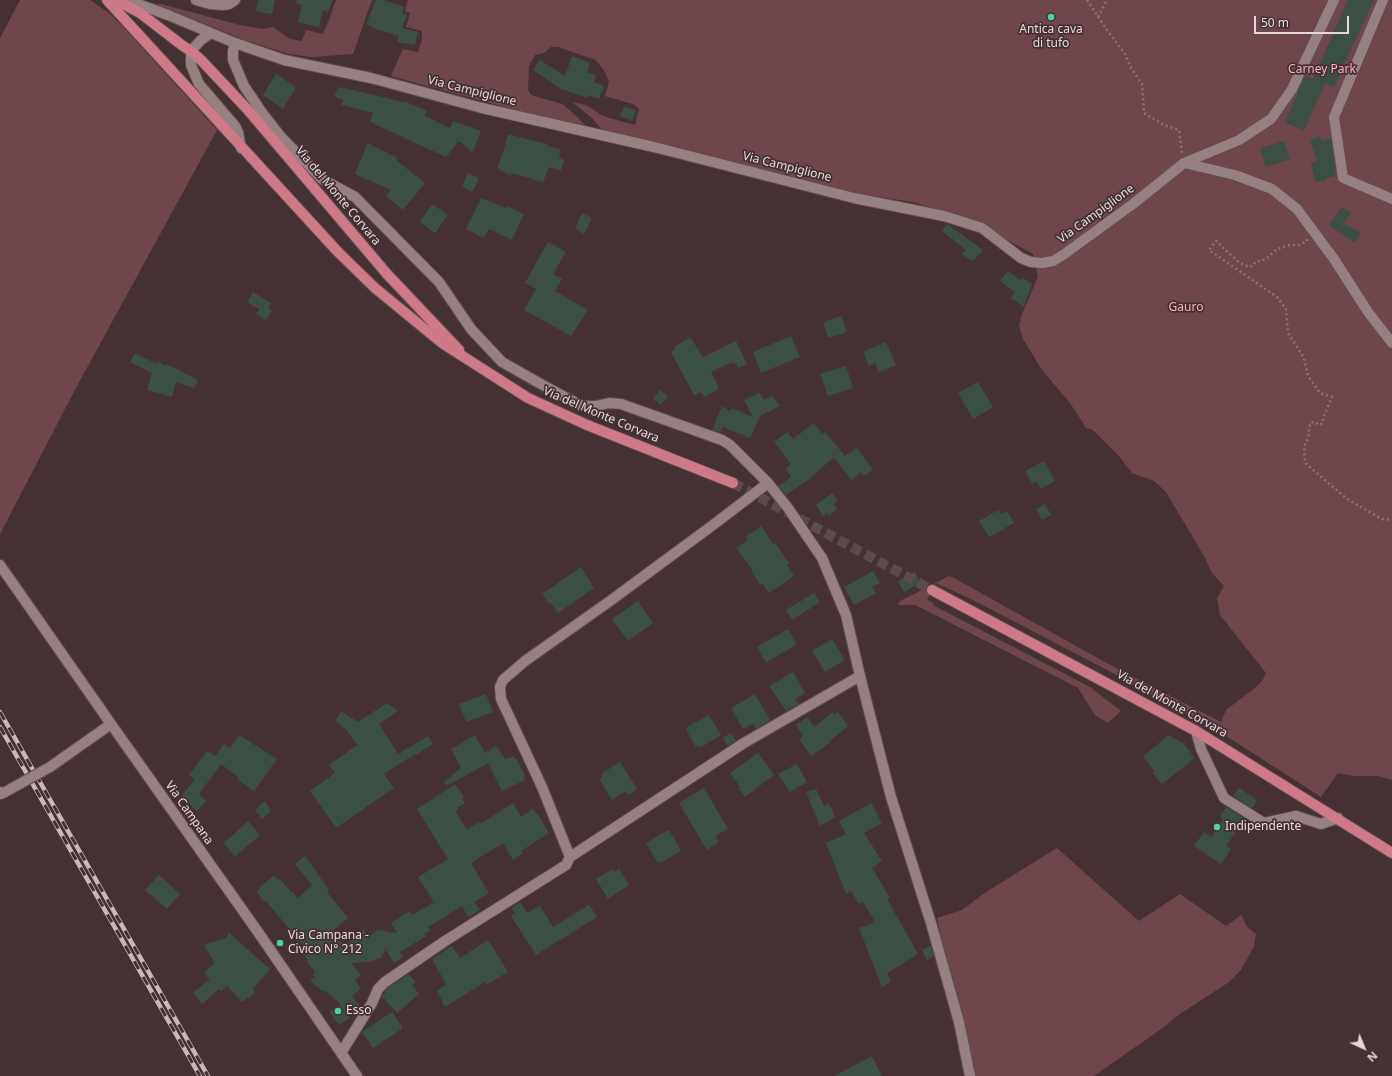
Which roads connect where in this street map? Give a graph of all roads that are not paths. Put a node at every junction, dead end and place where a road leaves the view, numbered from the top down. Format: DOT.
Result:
graph roads {
  1 [pos="107,0"];
  2 [pos="116,0"];
  3 [pos="127,0"];
  4 [pos="196,0"];
  5 [pos="235,0"];
  6 [pos="1334,0"];
  7 [pos="1383,0"];
  8 [pos="211,33"];
  9 [pos="235,43"];
  10 [pos="191,51"];
  11 [pos="241,148"];
  12 [pos="1184,163"];
  13 [pos="1392,199"];
  14 [pos="1392,344"];
  15 [pos="466,357"];
  16 [pos="733,483"];
  17 [pos="768,483"];
  18 [pos="0,565"];
  19 [pos="932,590"];
  20 [pos="860,676"];
  21 [pos="111,724"];
  22 [pos="1196,731"];
  23 [pos="3,793"];
  24 [pos="1338,818"];
  25 [pos="1392,853"];
  26 [pos="570,857"];
  27 [pos="341,1053"];
  28 [pos="357,1076"];
  29 [pos="970,1076"];
  1 -- 11 [label="main road, Via del Monte Corvara"];
  2 -- 10 [label="main road, Via del Monte Corvara"];
  3 -- 8 [label="street, Via Campiglione"];
  4 -- 5 [label="street"];
  6 -- 12 [label="street, Via Campiglione"];
  7 -- 13 [label="street"];
  8 -- 9 [label="street, Via Campiglione"];
  8 -- 10 [label="street"];
  9 -- 12 [label="street, Via Campiglione"];
  9 -- 17 [label="street"];
  10 -- 11 [label="street, Via del Monte Corvara"];
  10 -- 15 [label="main road, Via del Monte Corvara"];
  11 -- 15 [label="main road, Via del Monte Corvara"];
  12 -- 14 [label="street"];
  15 -- 16 [label="main road, Via del Monte Corvara"];
  17 -- 20 [label="street"];
  17 -- 26 [label="street"];
  18 -- 21 [label="street, Via Campana"];
  19 -- 22 [label="main road, Via del Monte Corvara"];
  20 -- 26 [label="street"];
  20 -- 29 [label="street"];
  21 -- 23 [label="street, bridge"];
  21 -- 27 [label="street, Via Campana"];
  22 -- 24 [label="main road, Via del Monte Corvara"];
  22 -- 24 [label="street"];
  24 -- 25 [label="main road, Via del Monte Corvara"];
  26 -- 27 [label="street"];
  27 -- 28 [label="street, Via Campana"];
}
